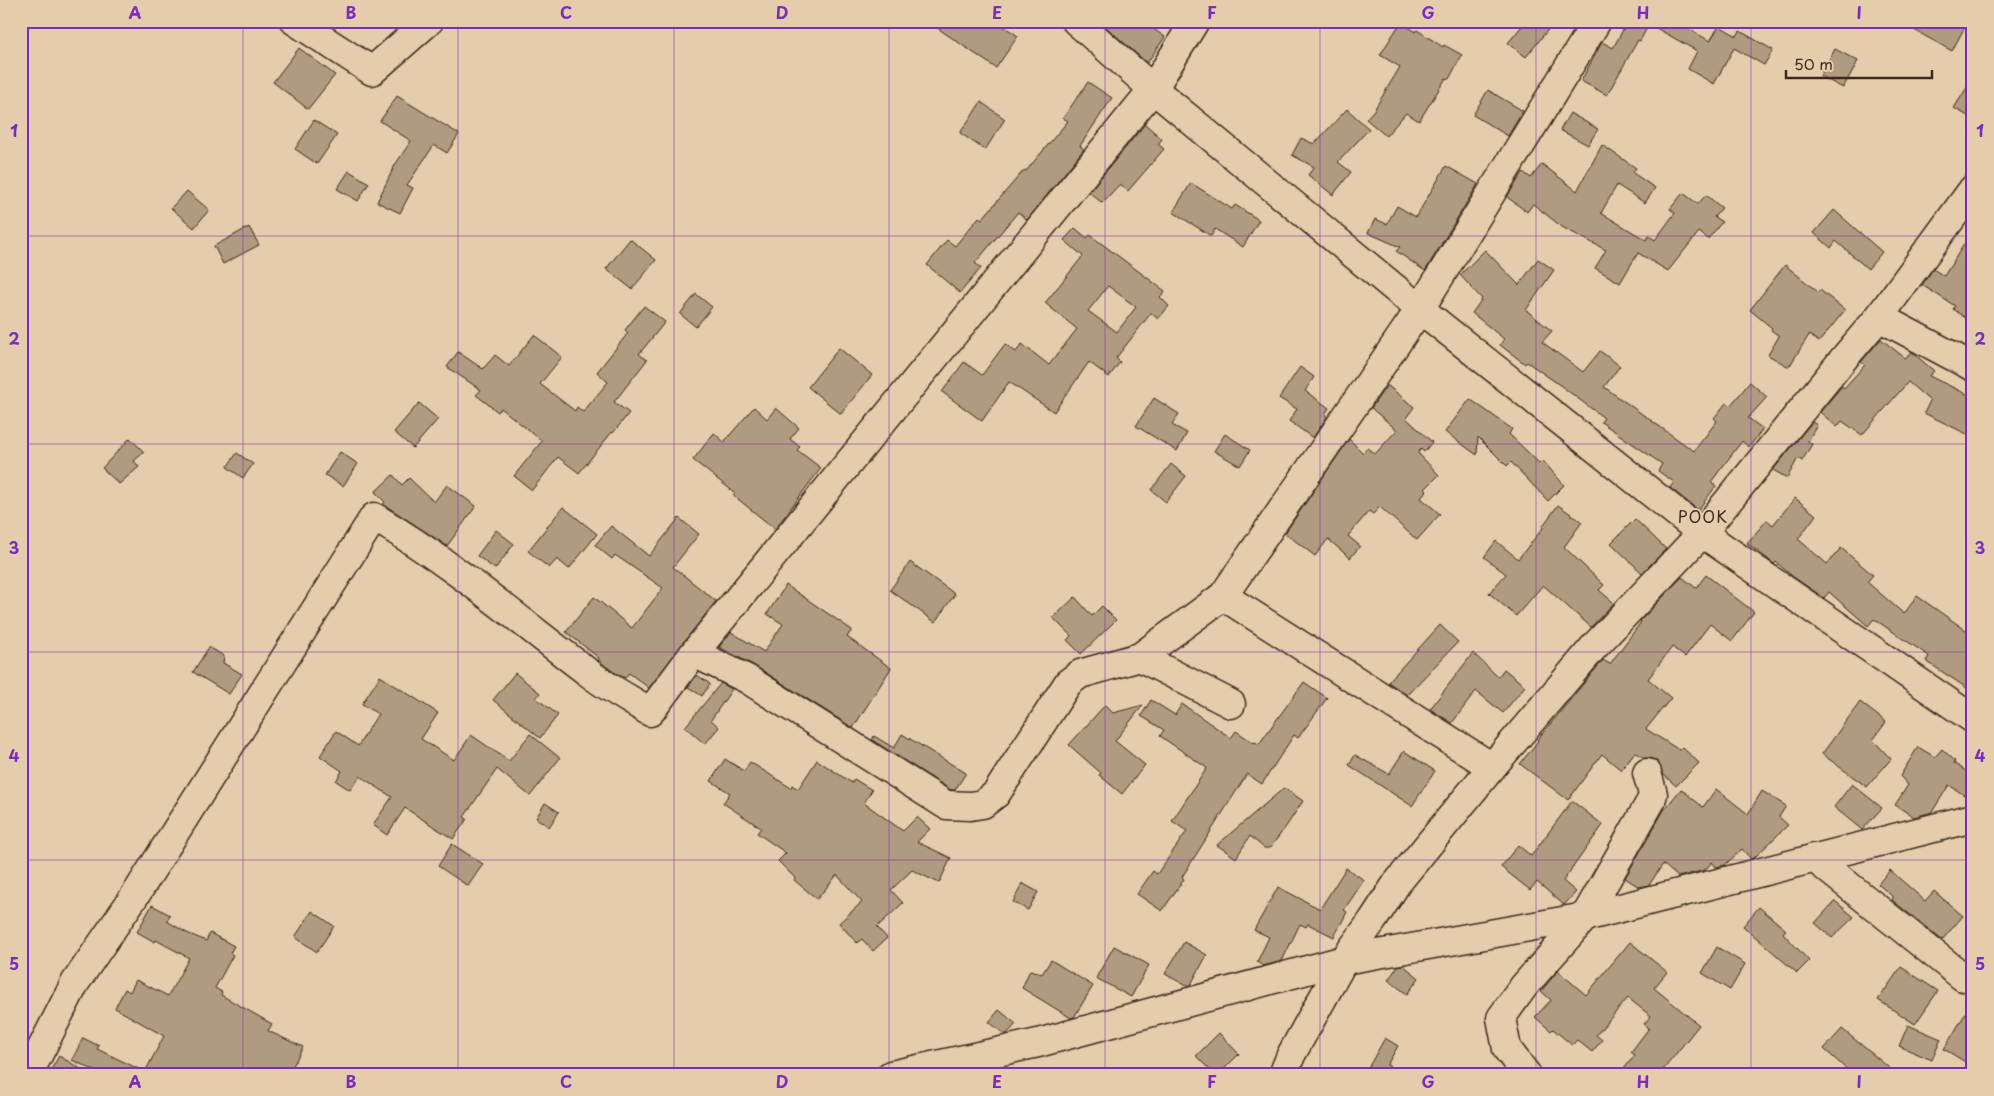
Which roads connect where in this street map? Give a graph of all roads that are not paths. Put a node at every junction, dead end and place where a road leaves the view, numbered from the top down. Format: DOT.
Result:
graph roads {
  1 [pos="294,21"];
  2 [pos="429,21"];
  3 [pos="1076,21"];
  4 [pos="1195,21"];
  5 [pos="1597,21"];
  6 [pos="1153,89"];
  7 [pos="1973,189"];
  8 [pos="1420,309"];
  9 [pos="1879,318"];
  10 [pos="1973,367"];
  11 [pos="1702,533"];
  12 [pos="1223,596"];
  13 [pos="694,652"];
  14 [pos="1140,657"];
  15 [pos="1231,704"];
  16 [pos="1973,719"];
  17 [pos="1492,767"];
  18 [pos="1647,773"];
  19 [pos="1973,818"];
  20 [pos="1814,858"];
  21 [pos="1585,917"];
  22 [pos="1344,960"];
  23 [pos="1963,977"];
  24 [pos="28,1075"];
  25 [pos="891,1075"];
  26 [pos="1283,1075"];
  27 [pos="1527,1075"];
  1 -- 2 [label="street"];
  3 -- 6 [label="street"];
  4 -- 6 [label="street"];
  5 -- 8 [label="street"];
  6 -- 8 [label="street"];
  6 -- 13 [label="street"];
  7 -- 9 [label="street"];
  8 -- 11 [label="street"];
  8 -- 12 [label="street"];
  9 -- 10 [label="street"];
  9 -- 11 [label="street"];
  11 -- 16 [label="street"];
  11 -- 17 [label="street"];
  12 -- 14 [label="street"];
  12 -- 17 [label="street"];
  13 -- 14 [label="street"];
  13 -- 24 [label="street"];
  14 -- 15 [label="street"];
  17 -- 22 [label="street"];
  18 -- 21 [label="street"];
  19 -- 20 [label="street"];
  20 -- 21 [label="street"];
  20 -- 23 [label="street"];
  21 -- 22 [label="street"];
  21 -- 27 [label="street"];
  22 -- 25 [label="street"];
  22 -- 26 [label="street"];
}
